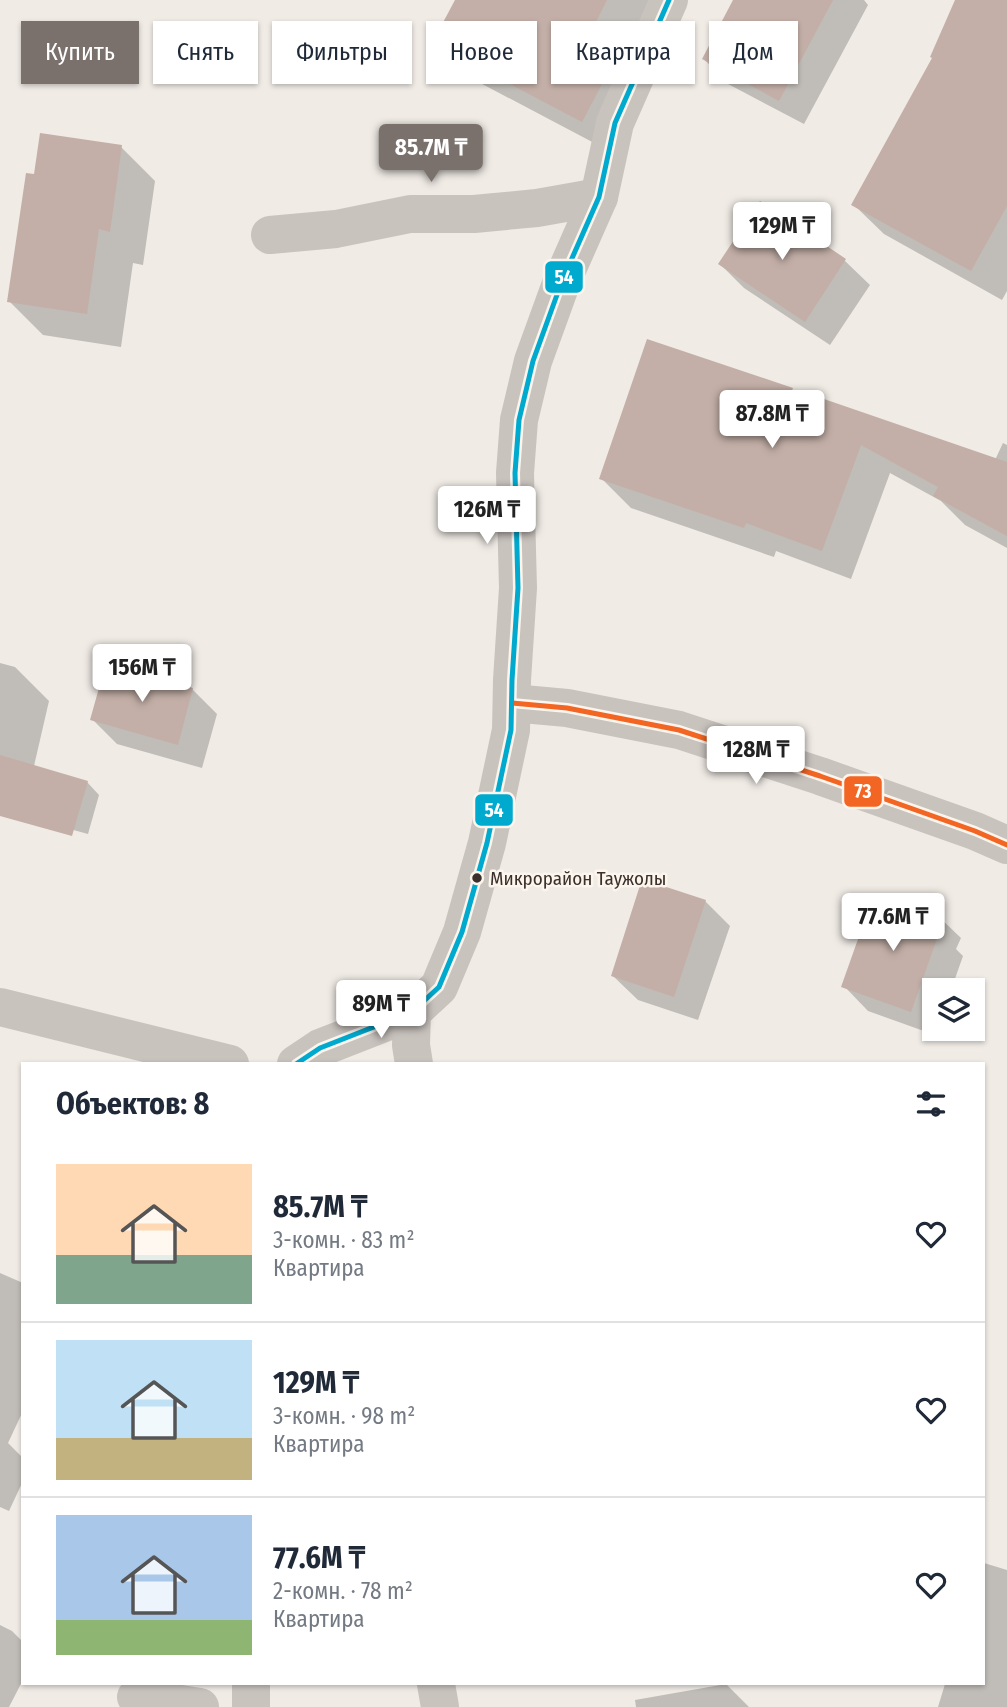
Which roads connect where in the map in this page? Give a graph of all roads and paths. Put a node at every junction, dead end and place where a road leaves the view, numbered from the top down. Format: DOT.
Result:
graph roads {
  1 [pos="669,0"];
  2 [pos="599,197"];
  3 [pos="270,235"];
  4 [pos="512,704"];
  5 [pos="1007,845"];
  6 [pos="0,1007"];
  7 [pos="412,1012"];
  8 [pos="222,1062"];
  9 [pos="299,1062"];
  10 [pos="414,1062"];
  11 [pos="251,1685"];
  12 [pos="436,1685"];
  13 [pos="136,1696"];
  14 [pos="200,1707"];
  15 [pos="251,1707"];
  16 [pos="440,1707"];
  1 -- 2 [label="street"];
  2 -- 3 [label="street"];
  2 -- 4 [label="street"];
  4 -- 5 [label="street"];
  4 -- 7 [label="street"];
  6 -- 8 [label="street"];
  7 -- 9 [label="street"];
  7 -- 10 [label="street"];
  11 -- 15 [label="street"];
  12 -- 16 [label="street"];
  13 -- 14 [label="street"];
}
